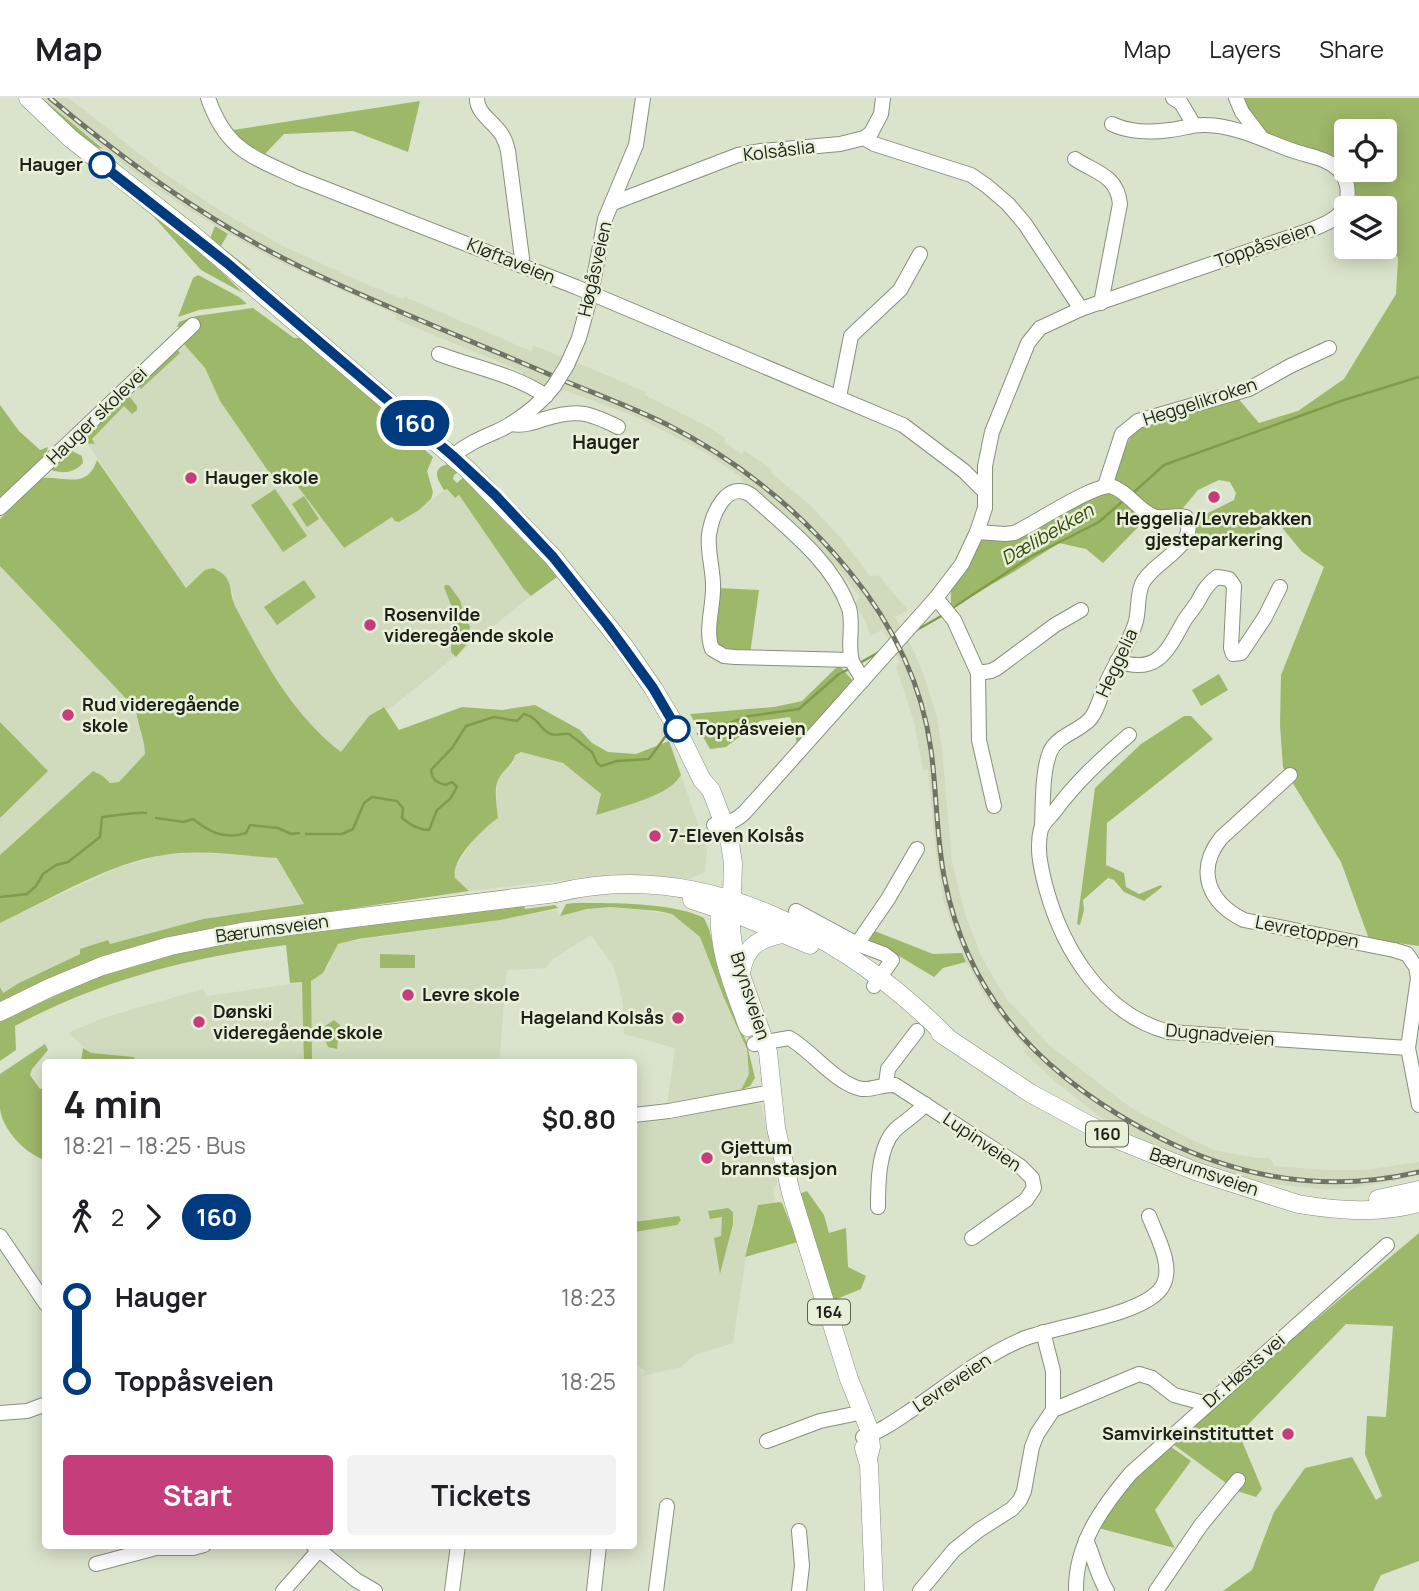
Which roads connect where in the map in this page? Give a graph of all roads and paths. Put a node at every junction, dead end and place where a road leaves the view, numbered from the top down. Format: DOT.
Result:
graph roads {
  1 [pos="28,98"];
  2 [pos="208,98"];
  3 [pos="477,98"];
  4 [pos="643,98"];
  5 [pos="883,98"];
  6 [pos="1173,98"];
  7 [pos="1237,98"];
  8 [pos="1112,124"];
  9 [pos="1194,125"];
  10 [pos="1261,137"];
  11 [pos="864,138"];
  12 [pos="1074,159"];
  13 [pos="613,203"];
  14 [pos="920,254"];
  15 [pos="520,265"];
  16 [pos="591,293"];
  17 [pos="1101,303"];
  18 [pos="1082,309"];
  19 [pos="193,325"];
  20 [pos="1329,348"];
  21 [pos="439,354"];
  22 [pos="550,391"];
  23 [pos="839,397"];
  24 [pos="510,424"];
  25 [pos="618,428"];
  26 [pos="453,456"];
  27 [pos="1109,486"];
  28 [pos="985,492"];
  29 [pos="0,508"];
  30 [pos="977,531"];
  31 [pos="1280,587"];
  32 [pos="936,598"];
  33 [pos="1081,610"];
  34 [pos="852,660"];
  35 [pos="1117,661"];
  36 [pos="978,673"];
  37 [pos="863,680"];
  38 [pos="1129,735"];
  39 [pos="1290,775"];
  40 [pos="994,806"];
  41 [pos="721,822"];
  42 [pos="1042,827"];
  43 [pos="917,849"];
  44 [pos="726,904"];
  45 [pos="796,911"];
  46 [pos="783,934"];
  47 [pos="857,944"];
  48 [pos="741,973"];
  49 [pos="878,982"];
  50 [pos="0,1012"];
  51 [pos="917,1031"];
  52 [pos="760,1043"];
  53 [pos="1408,1048"];
  54 [pos="886,1084"];
  55 [pos="771,1092"];
  56 [pos="925,1104"];
  57 [pos="1419,1105"];
  58 [pos="637,1115"];
  59 [pos="1419,1190"];
  60 [pos="1280,1197"];
  61 [pos="1419,1203"];
  62 [pos="878,1207"];
  63 [pos="1149,1216"];
  64 [pos="0,1236"];
  65 [pos="972,1238"];
  66 [pos="1387,1245"];
  67 [pos="42,1298"];
  68 [pos="1043,1332"];
  69 [pos="1207,1404"];
  70 [pos="42,1405"];
  71 [pos="1053,1410"];
  72 [pos="0,1413"];
  73 [pos="860,1413"];
  74 [pos="866,1436"];
  75 [pos="767,1441"];
  76 [pos="1238,1480"];
  77 [pos="667,1506"];
  78 [pos="799,1531"];
  79 [pos="1086,1540"];
  80 [pos="152,1549"];
  81 [pos="315,1549"];
  82 [pos="317,1549"];
  83 [pos="457,1549"];
  84 [pos="599,1549"];
  85 [pos="96,1564"];
  86 [pos="283,1591"];
  87 [pos="374,1591"];
  88 [pos="452,1591"];
  89 [pos="594,1591"];
  90 [pos="656,1591"];
  91 [pos="799,1591"];
  92 [pos="874,1591"];
  93 [pos="920,1591"];
  94 [pos="1076,1591"];
  95 [pos="1107,1591"];
  96 [pos="1156,1591"];
  1 -- 26 [label="main road, Brynsveien"];
  2 -- 15 [label="street, Kløftaveien"];
  3 -- 15 [label="street"];
  4 -- 13 [label="street, Høgåsveien"];
  5 -- 11 [label="street"];
  6 -- 9 [label="street"];
  7 -- 10 [label="street"];
  8 -- 9 [label="street, Toppåsveien"];
  9 -- 10 [label="street, Toppåsveien"];
  10 -- 17 [label="street, Toppåsveien"];
  11 -- 13 [label="street, Kolsåslia"];
  11 -- 18 [label="street"];
  12 -- 17 [label="street"];
  13 -- 16 [label="street, Høgåsveien"];
  14 -- 23 [label="street"];
  15 -- 16 [label="street, Kløftaveien"];
  16 -- 22 [label="street, Høgåsveien, bridge"];
  16 -- 23 [label="street, Kløftaveien"];
  17 -- 18 [label="street, Toppåsveien"];
  18 -- 28 [label="street, Toppåsveien"];
  19 -- 29 [label="street, Hauger skolevei"];
  20 -- 27 [label="street, Heggelikroken"];
  21 -- 22 [label="street"];
  22 -- 24 [label="street, Høgåsveien"];
  23 -- 28 [label="street, Kløftaveien"];
  24 -- 25 [label="street, Høgåsveien"];
  24 -- 26 [label="street, Høgåsveien"];
  26 -- 41 [label="main road, Brynsveien"];
  27 -- 30 [label="street"];
  27 -- 35 [label="street, Heggelia"];
  28 -- 30 [label="street, Toppåsveien"];
  30 -- 32 [label="street, Toppåsveien"];
  31 -- 35 [label="street"];
  32 -- 36 [label="street"];
  32 -- 37 [label="street, Toppåsveien"];
  33 -- 36 [label="street"];
  34 -- 34 [label="street"];
  34 -- 37 [label="street"];
  35 -- 42 [label="street, Heggelia"];
  36 -- 40 [label="street"];
  37 -- 41 [label="street, Toppåsveien"];
  38 -- 42 [label="street"];
  39 -- 53 [label="street, Levretoppen"];
  41 -- 44 [label="main road, Brynsveien"];
  42 -- 53 [label="street, Dugnadveien"];
  43 -- 47 [label="street"];
  44 -- 46 [label="main road, Bærumsveien / 160"];
  44 -- 48 [label="main road, Brynsveien / 164"];
  44 -- 49 [label="main road, Bærumsveien / 160"];
  44 -- 50 [label="main road, Bærumsveien"];
  44 -- 52 [label="main road, Brynsveien / 164"];
  45 -- 47 [label="street"];
  46 -- 48 [label="main road"];
  46 -- 49 [label="main road, Bærumsveien / 160"];
  47 -- 49 [label="street"];
  48 -- 52 [label="main road, Brynsveien / 164"];
  49 -- 60 [label="main road, Bærumsveien / 160"];
  51 -- 54 [label="street"];
  52 -- 54 [label="street, Lupinveien"];
  52 -- 55 [label="main road, Brynsveien / 164"];
  53 -- 57 [label="street, Levretoppen"];
  54 -- 56 [label="street, Lupinveien"];
  55 -- 58 [label="street"];
  55 -- 73 [label="main road, Brynsveien / 164"];
  56 -- 62 [label="street, Lupinveien"];
  56 -- 65 [label="street, Lupinveien"];
  59 -- 60 [label="main road, Bærumsveien / 160"];
  60 -- 61 [label="main road, Bærumsveien / 160"];
  63 -- 68 [label="street, Levreveien"];
  64 -- 67 [label="street"];
  66 -- 69 [label="street, Dr. Høsts vei"];
  68 -- 71 [label="street"];
  68 -- 74 [label="street, Levreveien"];
  69 -- 71 [label="street"];
  69 -- 79 [label="street, Dr. Høsts vei"];
  70 -- 72 [label="street"];
  71 -- 93 [label="street"];
  73 -- 74 [label="main road, Brynsveien / 164"];
  73 -- 75 [label="street"];
  74 -- 92 [label="main road, Brynsveien / 164"];
  76 -- 96 [label="street"];
  77 -- 90 [label="street"];
  78 -- 91 [label="street"];
  79 -- 94 [label="street, Dr. Høsts vei"];
  79 -- 95 [label="street"];
  80 -- 85 [label="street"];
  81 -- 86 [label="street"];
  82 -- 87 [label="street"];
  83 -- 88 [label="street"];
  84 -- 89 [label="street"];
}
